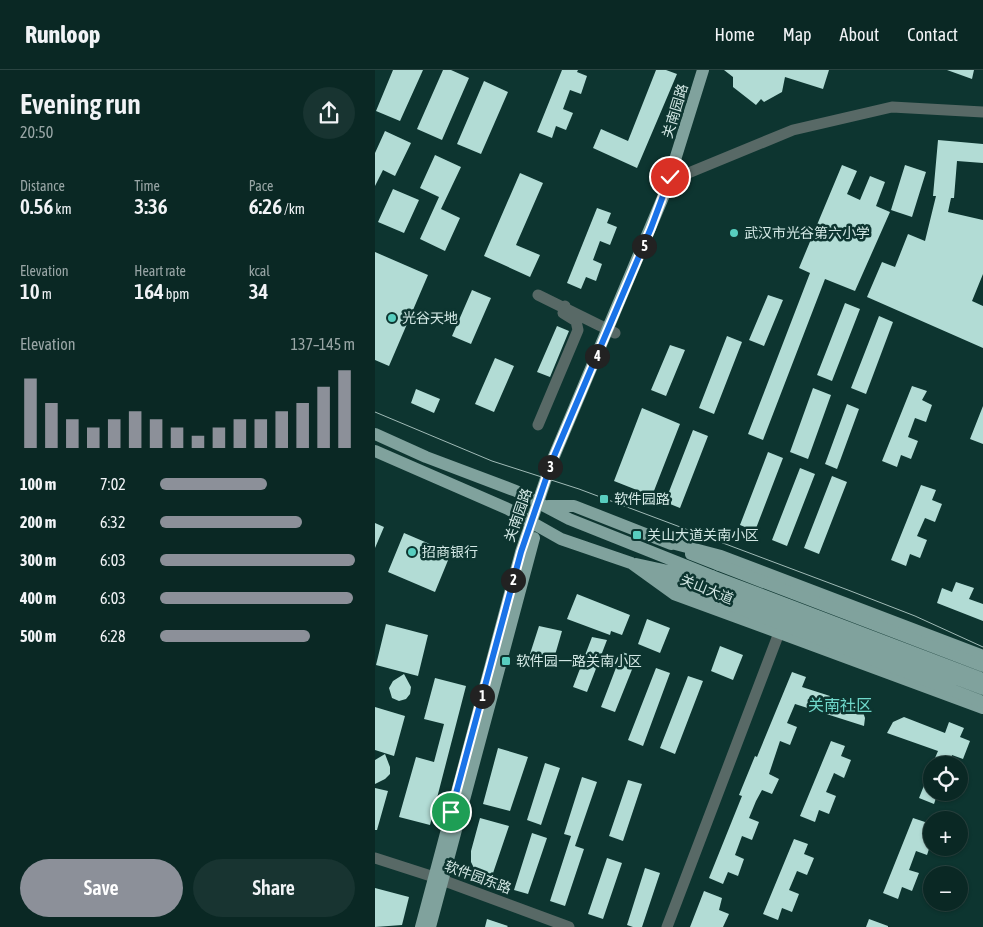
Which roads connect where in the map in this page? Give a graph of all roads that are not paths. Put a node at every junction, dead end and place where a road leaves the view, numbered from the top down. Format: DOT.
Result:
graph roads {
  1 [pos="703,70"];
  2 [pos="708,70"];
  3 [pos="983,112"];
  4 [pos="672,180"];
  5 [pos="538,295"];
  6 [pos="565,306"];
  7 [pos="612,331"];
  8 [pos="538,425"];
  9 [pos="375,434"];
  10 [pos="375,451"];
  11 [pos="542,504"];
  12 [pos="535,524"];
  13 [pos="665,541"];
  14 [pos="631,563"];
  15 [pos="796,584"];
  16 [pos="709,585"];
  17 [pos="779,634"];
  18 [pos="983,656"];
  19 [pos="983,666"];
  20 [pos="983,679"];
  21 [pos="983,689"];
  22 [pos="983,702"];
  23 [pos="983,708"];
  24 [pos="375,858"];
  25 [pos="438,878"];
  26 [pos="421,927"];
  27 [pos="430,927"];
  28 [pos="569,927"];
  29 [pos="667,927"];
  1 -- 4 [label="main road, 关南园路"];
  2 -- 4 [label="main road, 关南园路"];
  3 -- 4 [label="street"];
  4 -- 7 [label="main road, 关南园路"];
  5 -- 6 [label="street"];
  6 -- 7 [label="street"];
  6 -- 8 [label="street"];
  7 -- 11 [label="main road, 关南园路"];
  9 -- 11 [label="main road, 关山大道"];
  10 -- 12 [label="main road, 关山大道"];
  11 -- 12 [label="main road, 关南园路"];
  11 -- 13 [label="main road"];
  11 -- 16 [label="main road, 关山大道"];
  12 -- 14 [label="main road, 关山大道"];
  12 -- 25 [label="main road, 关南园路"];
  13 -- 15 [label="main road"];
  13 -- 19 [label="main road, bridge"];
  14 -- 16 [label="main road"];
  14 -- 17 [label="main road, 关山大道"];
  15 -- 17 [label="street"];
  15 -- 18 [label="main road"];
  16 -- 20 [label="main road, bridge"];
  16 -- 21 [label="main road, bridge"];
  16 -- 22 [label="main road, bridge"];
  17 -- 23 [label="main road, 关山大道"];
  17 -- 29 [label="street"];
  24 -- 25 [label="street, 软件园东路"];
  25 -- 26 [label="main road, 关南园路"];
  25 -- 27 [label="main road, 关南园路"];
  25 -- 28 [label="street, 软件园东路"];
}
